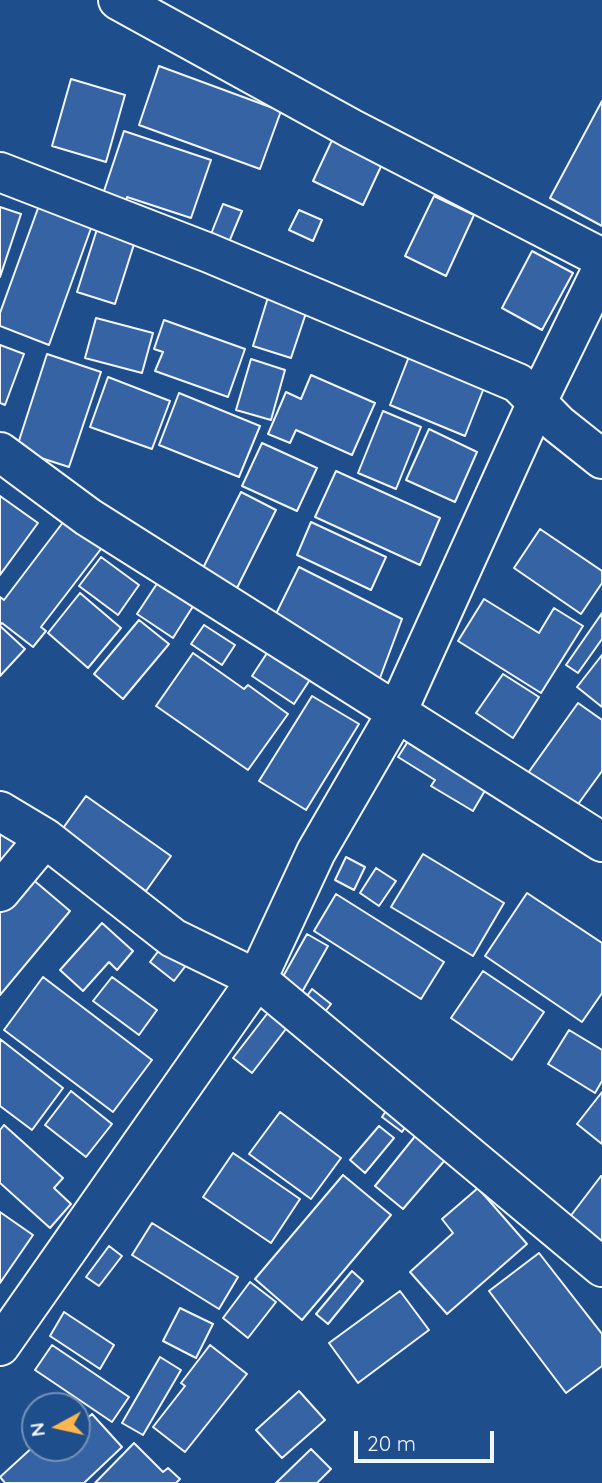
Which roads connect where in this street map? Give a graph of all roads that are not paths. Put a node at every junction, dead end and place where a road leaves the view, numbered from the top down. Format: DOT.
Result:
graph roads {
  1 [pos="118,0"];
  2 [pos="0,172"];
  3 [pos="602,258"];
  4 [pos="602,269"];
  5 [pos="538,400"];
  6 [pos="0,452"];
  7 [pos="602,459"];
  8 [pos="397,712"];
  9 [pos="0,811"];
  10 [pos="45,838"];
  11 [pos="602,842"];
  12 [pos="0,892"];
  13 [pos="257,979"];
  14 [pos="602,1267"];
  15 [pos="0,1346"];
  1 -- 3 [label="street"];
  2 -- 5 [label="street"];
  4 -- 5 [label="street"];
  5 -- 7 [label="street"];
  5 -- 8 [label="street"];
  6 -- 8 [label="street"];
  8 -- 11 [label="street"];
  8 -- 13 [label="street"];
  9 -- 10 [label="street"];
  10 -- 12 [label="street"];
  10 -- 13 [label="street"];
  13 -- 14 [label="street"];
  13 -- 15 [label="street"];
}
